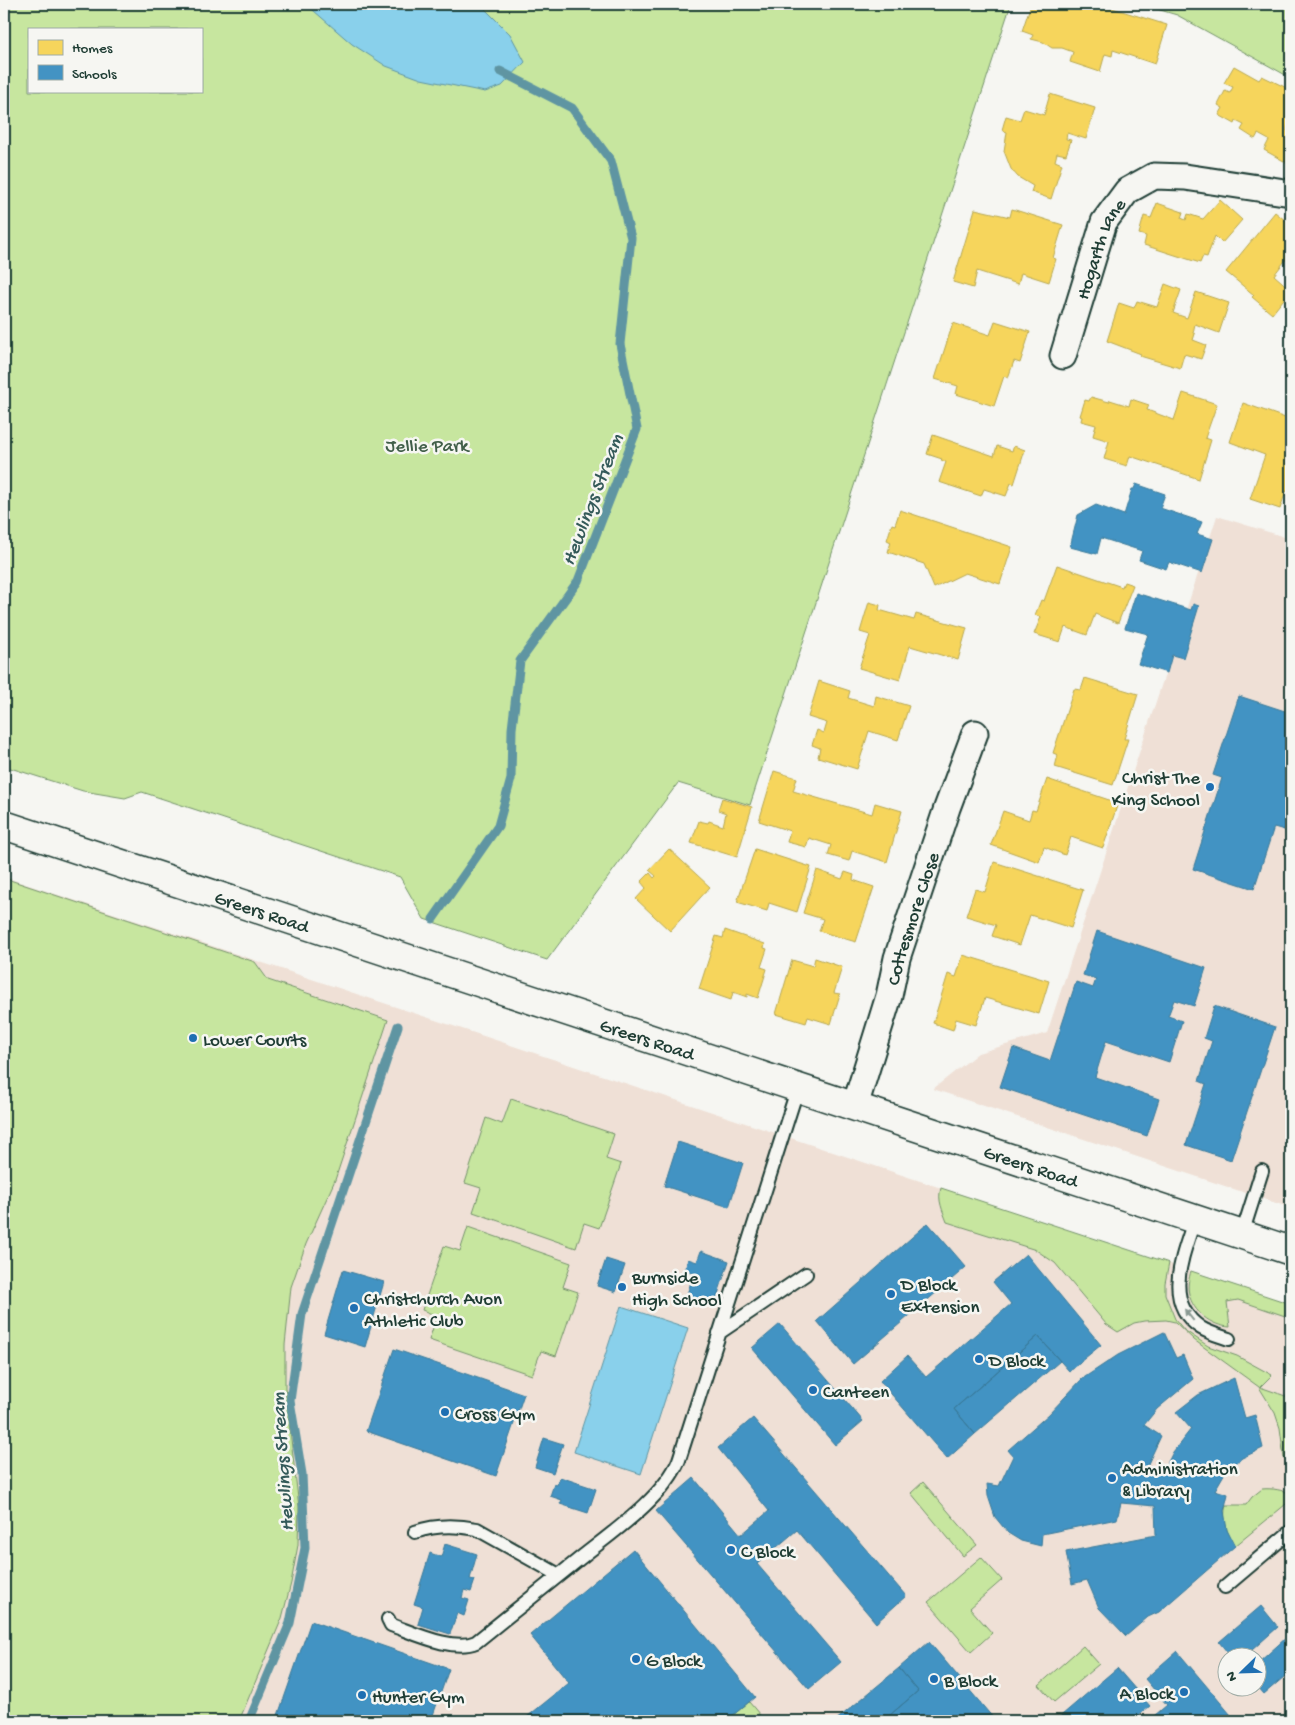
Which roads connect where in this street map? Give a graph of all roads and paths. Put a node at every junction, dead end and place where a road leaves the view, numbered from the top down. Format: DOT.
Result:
graph roads {
  1 [pos="1291,193"];
  2 [pos="1063,356"];
  3 [pos="975,733"];
  4 [pos="4,825"];
  5 [pos="798,1087"];
  6 [pos="855,1106"];
  7 [pos="1262,1170"];
  8 [pos="1195,1218"];
  9 [pos="1242,1234"];
  10 [pos="1291,1251"];
  11 [pos="806,1274"];
  12 [pos="719,1333"];
  13 [pos="1229,1339"];
  14 [pos="415,1532"];
  15 [pos="1287,1535"];
  16 [pos="559,1575"];
  17 [pos="1225,1587"];
  18 [pos="388,1619"];
  1 -- 2 [label="street, Hogarth Lane"];
  3 -- 6 [label="street, Cottesmore Close"];
  4 -- 5 [label="street, Greers Road"];
  5 -- 6 [label="street, Greers Road"];
  5 -- 12 [label="lane"];
  6 -- 8 [label="street, Greers Road"];
  7 -- 9 [label="lane"];
  8 -- 9 [label="street, Greers Road"];
  13 -- 8 [label="lane, one-way"];
  9 -- 10 [label="street, Greers Road"];
  11 -- 12 [label="lane"];
  12 -- 16 [label="lane"];
  14 -- 16 [label="lane"];
  15 -- 17 [label="lane"];
  16 -- 18 [label="lane"];
}
